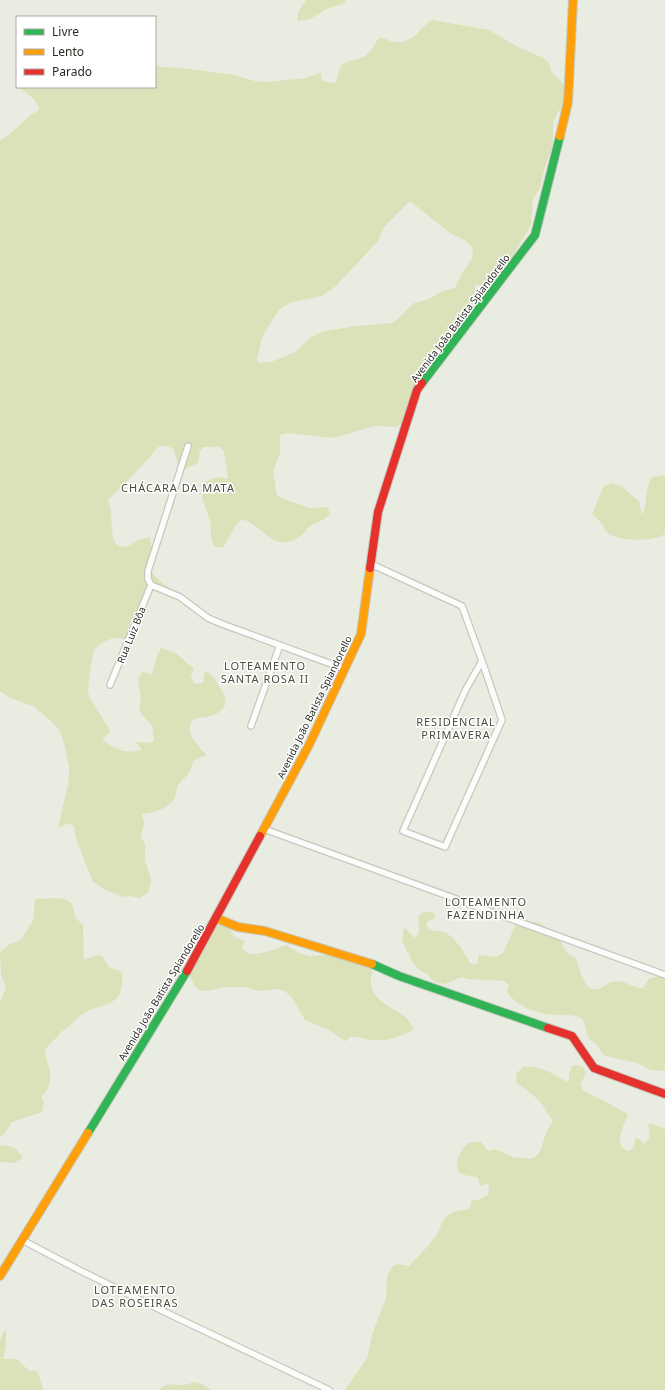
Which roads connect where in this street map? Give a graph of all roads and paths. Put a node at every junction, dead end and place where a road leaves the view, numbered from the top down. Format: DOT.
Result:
graph roads {
  1 [pos="573,0"];
  2 [pos="188,446"];
  3 [pos="371,564"];
  4 [pos="151,585"];
  5 [pos="280,645"];
  6 [pos="482,661"];
  7 [pos="345,669"];
  8 [pos="110,685"];
  9 [pos="251,726"];
  10 [pos="264,829"];
  11 [pos="216,918"];
  12 [pos="665,976"];
  13 [pos="665,1094"];
  14 [pos="22,1240"];
  15 [pos="0,1276"];
  16 [pos="329,1390"];
  1 -- 3 [label="street, Avenida João Batista Spiandorello"];
  2 -- 4 [label="street"];
  3 -- 6 [label="street"];
  3 -- 7 [label="street, Avenida João Batista Spiandorello"];
  4 -- 5 [label="street"];
  4 -- 8 [label="street, Rua Luiz Bôa"];
  5 -- 7 [label="street"];
  5 -- 9 [label="street"];
  6 -- 6 [label="street"];
  7 -- 10 [label="street, Avenida João Batista Spiandorello"];
  10 -- 11 [label="street, Avenida João Batista Spiandorello"];
  10 -- 12 [label="street"];
  11 -- 13 [label="street"];
  11 -- 14 [label="street, Avenida João Batista Spiandorello"];
  14 -- 15 [label="street, Avenida João Batista Spiandorello"];
  14 -- 16 [label="street"];
}
